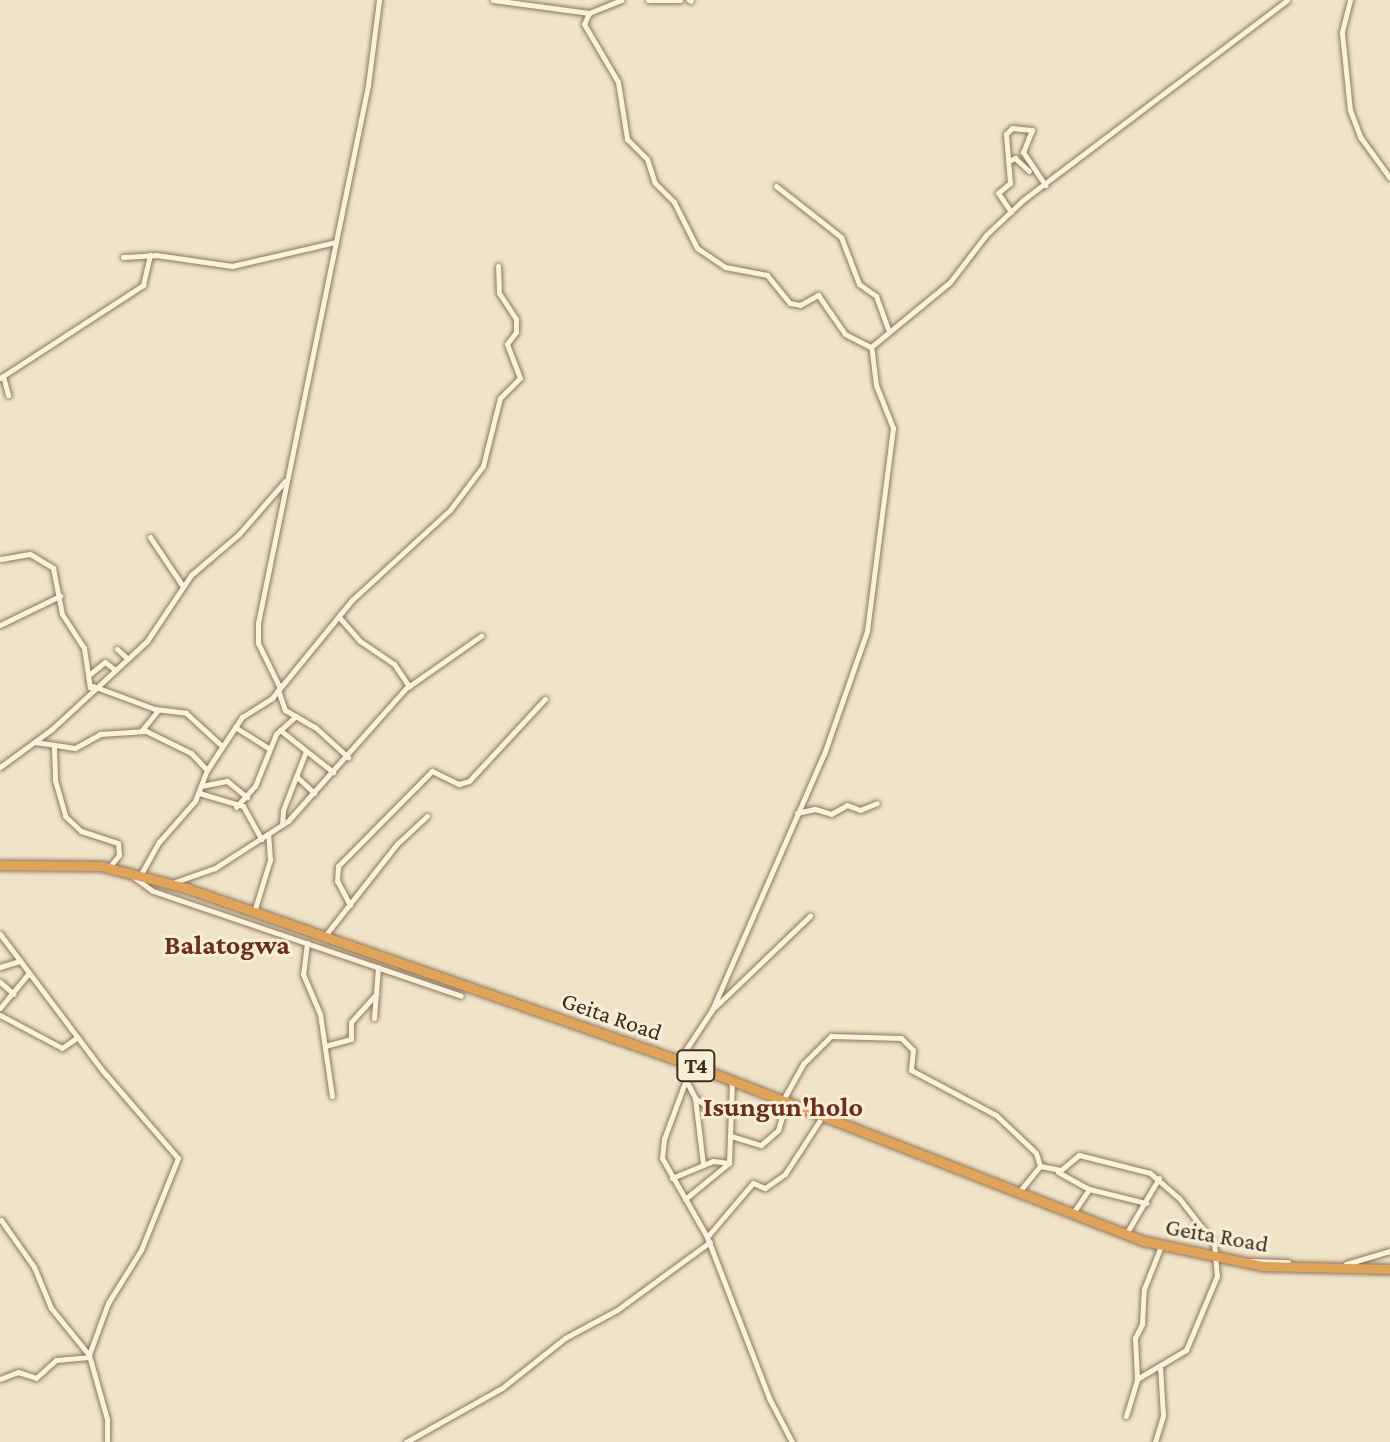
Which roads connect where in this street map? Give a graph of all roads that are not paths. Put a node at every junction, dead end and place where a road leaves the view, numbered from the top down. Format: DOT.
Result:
graph roads {
  1 [pos="379,0"];
  2 [pos="493,0"];
  3 [pos="621,0"];
  4 [pos="648,0"];
  5 [pos="680,0"];
  6 [pos="1287,0"];
  7 [pos="1350,0"];
  8 [pos="589,13"];
  9 [pos="1007,162"];
  10 [pos="1038,178"];
  11 [pos="1390,178"];
  12 [pos="1048,183"];
  13 [pos="776,186"];
  14 [pos="1011,212"];
  15 [pos="336,242"];
  16 [pos="150,255"];
  17 [pos="123,257"];
  18 [pos="498,266"];
  19 [pos="888,329"];
  20 [pos="871,347"];
  21 [pos="2,377"];
  22 [pos="8,395"];
  23 [pos="287,479"];
  24 [pos="150,537"];
  25 [pos="1,559"];
  26 [pos="183,586"];
  27 [pos="60,596"];
  28 [pos="339,617"];
  29 [pos="0,625"];
  30 [pos="481,636"];
  31 [pos="117,649"];
  32 [pos="127,657"];
  33 [pos="114,669"];
  34 [pos="89,675"];
  35 [pos="409,686"];
  36 [pos="92,687"];
  37 [pos="278,688"];
  38 [pos="545,699"];
  39 [pos="158,710"];
  40 [pos="296,716"];
  41 [pos="235,727"];
  42 [pos="280,730"];
  43 [pos="141,731"];
  44 [pos="35,742"];
  45 [pos="222,746"];
  46 [pos="54,748"];
  47 [pos="270,749"];
  48 [pos="306,751"];
  49 [pos="348,757"];
  50 [pos="0,767"];
  51 [pos="207,770"];
  52 [pos="333,772"];
  53 [pos="296,776"];
  54 [pos="201,786"];
  55 [pos="199,793"];
  56 [pos="314,793"];
  57 [pos="247,797"];
  58 [pos="877,803"];
  59 [pos="236,807"];
  60 [pos="796,813"];
  61 [pos="427,816"];
  62 [pos="282,825"];
  63 [pos="268,834"];
  64 [pos="261,839"];
  65 [pos="0,865"];
  66 [pos="109,867"];
  67 [pos="124,870"];
  68 [pos="141,874"];
  69 [pos="166,882"];
  70 [pos="350,905"];
  71 [pos="253,912"];
  72 [pos="810,916"];
  73 [pos="0,934"];
  74 [pos="324,937"];
  75 [pos="307,943"];
  76 [pos="20,961"];
  77 [pos="0,967"];
  78 [pos="378,967"];
  79 [pos="29,973"];
  80 [pos="0,982"];
  81 [pos="14,994"];
  82 [pos="376,994"];
  83 [pos="461,996"];
  84 [pos="0,1008"];
  85 [pos="712,1010"];
  86 [pos="0,1015"];
  87 [pos="374,1018"];
  88 [pos="78,1037"];
  89 [pos="325,1046"];
  90 [pos="679,1061"];
  91 [pos="692,1065"];
  92 [pos="732,1080"];
  93 [pos="687,1084"];
  94 [pos="332,1096"];
  95 [pos="695,1098"];
  96 [pos="785,1101"];
  97 [pos="729,1110"];
  98 [pos="823,1116"];
  99 [pos="731,1136"];
  100 [pos="729,1163"];
  101 [pos="703,1164"];
  102 [pos="1040,1166"];
  103 [pos="1053,1169"];
  104 [pos="672,1178"];
  105 [pos="1159,1178"];
  106 [pos="1089,1189"];
  107 [pos="1018,1192"];
  108 [pos="685,1199"];
  109 [pos="1146,1203"];
  110 [pos="1072,1213"];
  111 [pos="1,1220"];
  112 [pos="1125,1234"];
  113 [pos="709,1239"];
  114 [pos="1161,1246"];
  115 [pos="1390,1251"];
  116 [pos="1215,1259"];
  117 [pos="1242,1263"];
  118 [pos="1390,1269"];
  119 [pos="89,1356"];
  120 [pos="1160,1366"];
  121 [pos="0,1379"];
  122 [pos="1137,1379"];
  123 [pos="1126,1416"];
  124 [pos="107,1442"];
  125 [pos="406,1442"];
  126 [pos="792,1442"];
  127 [pos="1155,1442"];
  1 -- 15 [label="street"];
  2 -- 8 [label="street"];
  3 -- 8 [label="street"];
  4 -- 5 [label="street"];
  6 -- 12 [label="street"];
  7 -- 11 [label="street"];
  8 -- 20 [label="street"];
  9 -- 10 [label="street"];
  9 -- 10 [label="street"];
  9 -- 14 [label="street"];
  10 -- 12 [label="street"];
  12 -- 14 [label="street"];
  13 -- 19 [label="street"];
  14 -- 19 [label="street"];
  15 -- 16 [label="street"];
  15 -- 23 [label="street"];
  16 -- 17 [label="street"];
  16 -- 21 [label="street"];
  18 -- 28 [label="street"];
  19 -- 20 [label="street"];
  20 -- 60 [label="street"];
  21 -- 22 [label="street"];
  23 -- 26 [label="street"];
  23 -- 37 [label="street"];
  24 -- 26 [label="street"];
  25 -- 27 [label="street"];
  26 -- 32 [label="street"];
  27 -- 29 [label="street"];
  27 -- 34 [label="street"];
  28 -- 35 [label="street"];
  28 -- 37 [label="street"];
  30 -- 35 [label="street"];
  31 -- 32 [label="street"];
  32 -- 33 [label="street"];
  33 -- 34 [label="street"];
  33 -- 36 [label="street"];
  34 -- 36 [label="street"];
  35 -- 49 [label="street"];
  36 -- 39 [label="street"];
  36 -- 44 [label="street"];
  37 -- 40 [label="street"];
  37 -- 41 [label="street"];
  38 -- 70 [label="street"];
  39 -- 43 [label="street"];
  39 -- 45 [label="street"];
  40 -- 42 [label="street"];
  40 -- 49 [label="street"];
  41 -- 45 [label="street"];
  41 -- 47 [label="street"];
  42 -- 47 [label="street"];
  42 -- 48 [label="street"];
  43 -- 46 [label="street"];
  43 -- 51 [label="street"];
  44 -- 46 [label="street"];
  44 -- 50 [label="street"];
  45 -- 51 [label="street"];
  46 -- 66 [label="street"];
  47 -- 57 [label="street"];
  48 -- 52 [label="street"];
  48 -- 53 [label="street"];
  49 -- 52 [label="street"];
  51 -- 54 [label="street"];
  52 -- 56 [label="street"];
  53 -- 56 [label="street"];
  53 -- 62 [label="street"];
  54 -- 55 [label="street"];
  54 -- 57 [label="street"];
  55 -- 59 [label="street"];
  55 -- 68 [label="street"];
  56 -- 62 [label="street"];
  57 -- 59 [label="street"];
  58 -- 60 [label="street"];
  59 -- 64 [label="street"];
  60 -- 85 [label="street"];
  61 -- 70 [label="street"];
  62 -- 63 [label="street"];
  63 -- 64 [label="street"];
  63 -- 71 [label="street"];
  64 -- 69 [label="street"];
  65 -- 66 [label="highway, Geita Road / T4"];
  66 -- 67 [label="highway, Geita Road / T4"];
  67 -- 68 [label="highway, Geita Road / T4"];
  67 -- 75 [label="street"];
  68 -- 69 [label="highway, Geita Road / T4"];
  69 -- 71 [label="highway, Geita Road / T4"];
  70 -- 74 [label="street"];
  71 -- 74 [label="highway, Geita Road / T4"];
  72 -- 85 [label="street"];
  73 -- 76 [label="street"];
  74 -- 90 [label="highway, Geita Road / T4"];
  75 -- 78 [label="street"];
  75 -- 89 [label="street"];
  76 -- 77 [label="street"];
  76 -- 79 [label="street"];
  78 -- 82 [label="street"];
  78 -- 83 [label="street"];
  79 -- 81 [label="street"];
  79 -- 88 [label="street"];
  80 -- 81 [label="street"];
  81 -- 84 [label="street"];
  82 -- 87 [label="street"];
  82 -- 89 [label="street"];
  85 -- 90 [label="street"];
  86 -- 88 [label="street"];
  88 -- 119 [label="street"];
  89 -- 94 [label="street"];
  90 -- 91 [label="highway, Geita Road / T4"];
  91 -- 92 [label="highway, Geita Road / T4"];
  91 -- 93 [label="street"];
  92 -- 96 [label="highway, Geita Road / T4"];
  92 -- 97 [label="street"];
  93 -- 95 [label="street"];
  93 -- 104 [label="street"];
  95 -- 97 [label="street"];
  95 -- 101 [label="street"];
  96 -- 98 [label="highway, Geita Road / T4"];
  96 -- 99 [label="street"];
  96 -- 102 [label="street"];
  97 -- 99 [label="street"];
  98 -- 107 [label="highway, Geita Road / T4"];
  98 -- 113 [label="street"];
  99 -- 100 [label="street"];
  100 -- 101 [label="street"];
  100 -- 108 [label="street"];
  101 -- 104 [label="street"];
  102 -- 103 [label="street"];
  102 -- 107 [label="street"];
  103 -- 105 [label="street"];
  103 -- 106 [label="street"];
  104 -- 108 [label="street"];
  105 -- 109 [label="street"];
  105 -- 116 [label="street"];
  106 -- 109 [label="street"];
  106 -- 110 [label="street"];
  107 -- 110 [label="highway, Geita Road / T4"];
  108 -- 113 [label="street"];
  109 -- 112 [label="street"];
  110 -- 112 [label="highway, Geita Road / T4"];
  111 -- 119 [label="street"];
  112 -- 114 [label="highway, Geita Road / T4"];
  113 -- 125 [label="street"];
  113 -- 126 [label="street"];
  114 -- 116 [label="highway, Geita Road / T4"];
  114 -- 122 [label="street"];
  115 -- 117 [label="street"];
  116 -- 117 [label="highway, Geita Road / T4"];
  116 -- 120 [label="street"];
  117 -- 118 [label="highway, Geita Road / T4"];
  119 -- 121 [label="street"];
  119 -- 124 [label="street"];
  120 -- 122 [label="street"];
  120 -- 127 [label="street"];
  122 -- 123 [label="street"];
}
